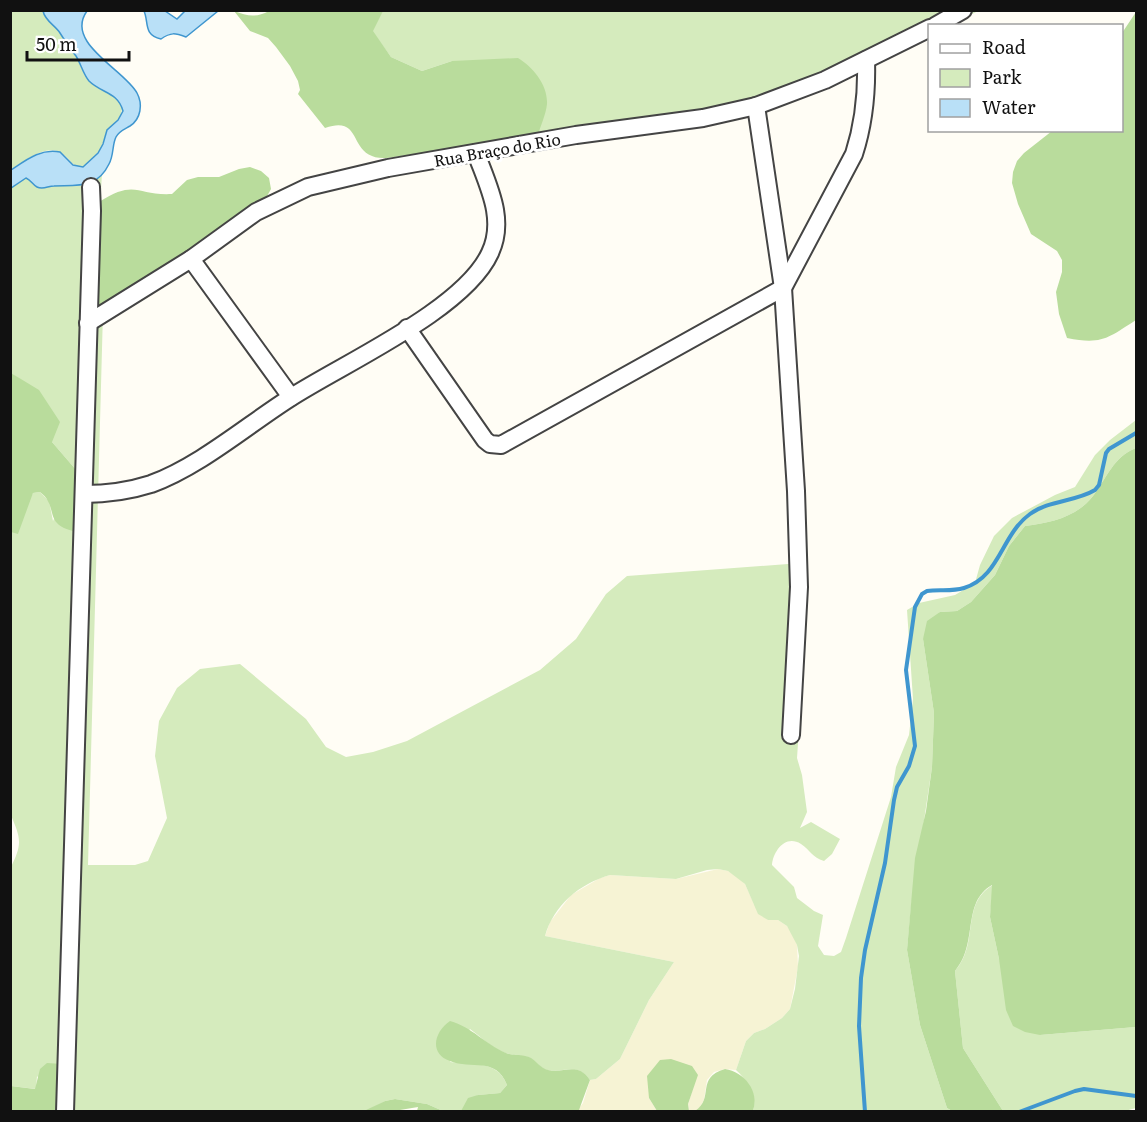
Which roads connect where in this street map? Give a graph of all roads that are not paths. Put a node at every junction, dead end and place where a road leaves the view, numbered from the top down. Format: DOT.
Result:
graph roads {
  1 [pos="963,10"];
  2 [pos="938,24"];
  3 [pos="928,29"];
  4 [pos="866,60"];
  5 [pos="756,106"];
  6 [pos="476,153"];
  7 [pos="91,187"];
  8 [pos="191,259"];
  9 [pos="783,288"];
  10 [pos="88,323"];
  11 [pos="407,328"];
  12 [pos="291,397"];
  13 [pos="84,494"];
  14 [pos="791,735"];
  15 [pos="65,1112"];
  1 -- 2 [label="street"];
  3 -- 4 [label="street, Rua Braço do Rio"];
  4 -- 5 [label="street, Rua Braço do Rio"];
  4 -- 9 [label="street"];
  5 -- 6 [label="street, Rua Braço do Rio"];
  5 -- 9 [label="street"];
  6 -- 8 [label="street, Rua Braço do Rio"];
  6 -- 11 [label="street"];
  7 -- 10 [label="street"];
  8 -- 10 [label="street, Rua Braço do Rio"];
  8 -- 12 [label="street"];
  9 -- 11 [label="street"];
  9 -- 14 [label="street"];
  10 -- 13 [label="street"];
  11 -- 12 [label="street"];
  12 -- 13 [label="street"];
  13 -- 15 [label="street"];
}
